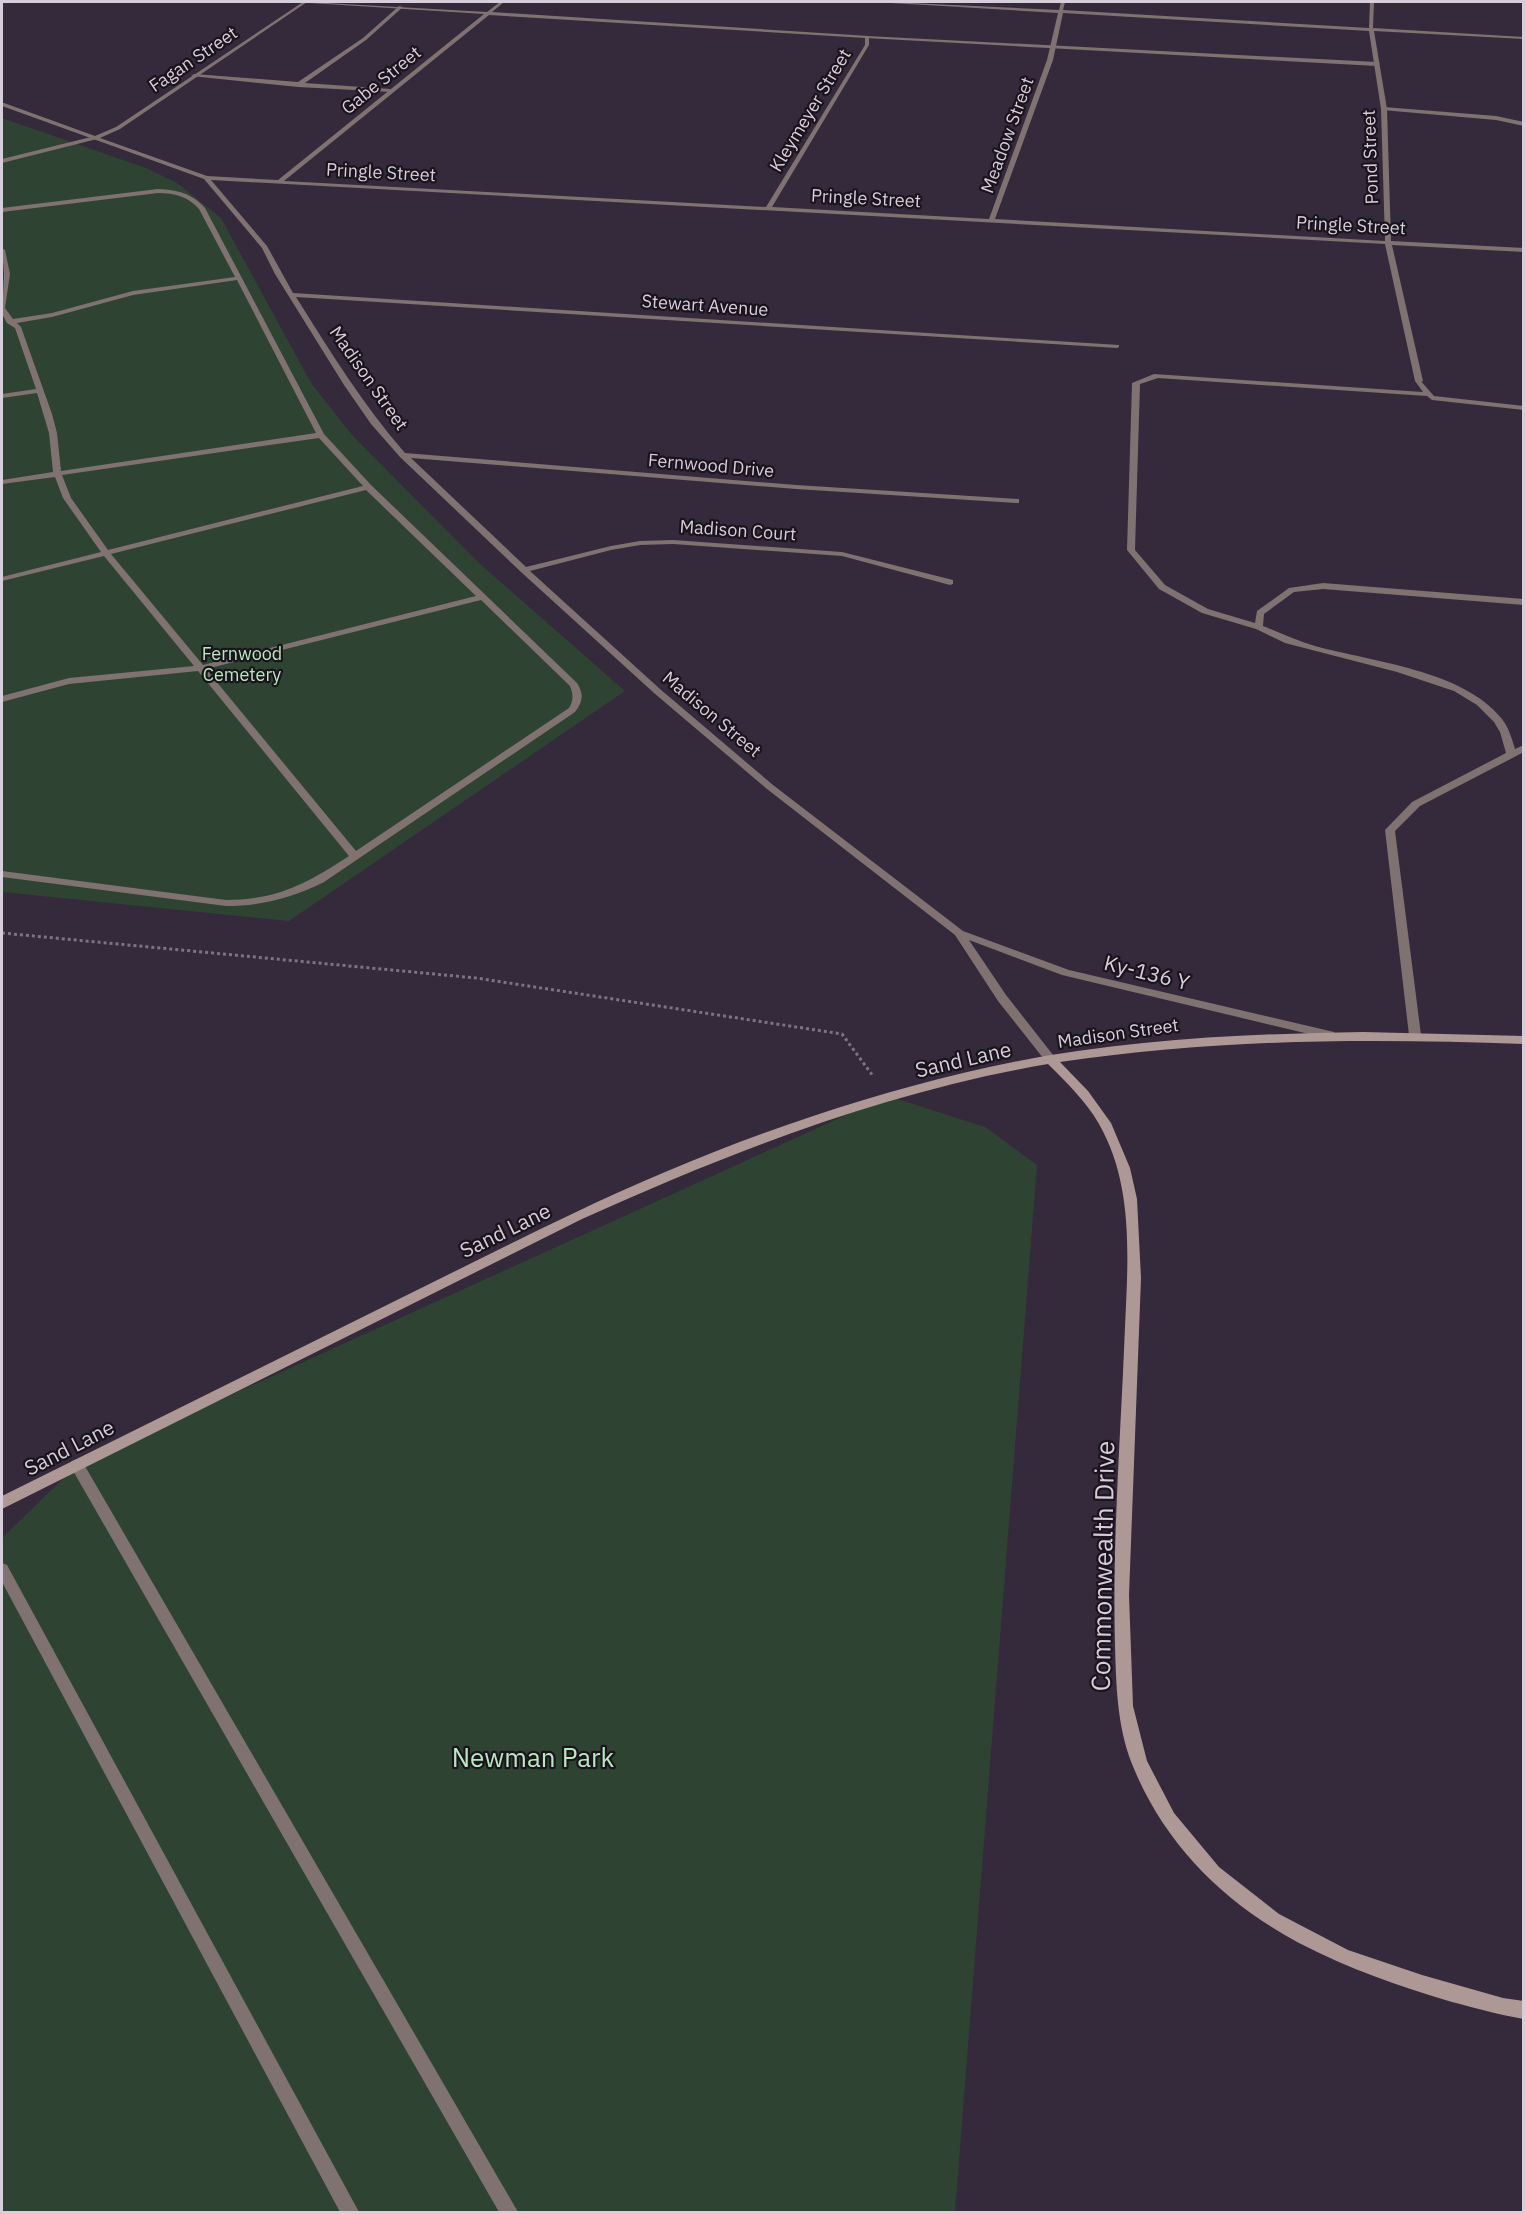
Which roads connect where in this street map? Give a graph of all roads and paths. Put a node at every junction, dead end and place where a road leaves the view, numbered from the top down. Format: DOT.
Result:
graph roads {
  1 [pos="308,2"];
  2 [pos="502,2"];
  3 [pos="891,2"];
  4 [pos="1063,2"];
  5 [pos="1372,2"];
  6 [pos="401,7"];
  7 [pos="490,12"];
  8 [pos="1061,13"];
  9 [pos="1371,29"];
  10 [pos="867,37"];
  11 [pos="1524,38"];
  12 [pos="1053,44"];
  13 [pos="1377,64"];
  14 [pos="194,76"];
  15 [pos="298,85"];
  16 [pos="390,91"];
  17 [pos="2,104"];
  18 [pos="1384,109"];
  19 [pos="1524,124"];
  20 [pos="95,138"];
  21 [pos="2,161"];
  22 [pos="206,178"];
  23 [pos="280,182"];
  24 [pos="768,208"];
  25 [pos="2,210"];
  26 [pos="992,220"];
  27 [pos="1388,242"];
  28 [pos="2,250"];
  29 [pos="1524,250"];
  30 [pos="239,278"];
  31 [pos="291,295"];
  32 [pos="12,322"];
  33 [pos="2,323"];
  34 [pos="1117,346"];
  35 [pos="39,391"];
  36 [pos="1428,393"];
  37 [pos="2,396"];
  38 [pos="1524,408"];
  39 [pos="321,435"];
  40 [pos="403,455"];
  41 [pos="57,472"];
  42 [pos="2,482"];
  43 [pos="368,487"];
  44 [pos="1016,501"];
  45 [pos="106,553"];
  46 [pos="524,570"];
  47 [pos="2,579"];
  48 [pos="950,582"];
  49 [pos="482,597"];
  50 [pos="1524,602"];
  51 [pos="1259,627"];
  52 [pos="200,668"];
  53 [pos="2,699"];
  54 [pos="1524,748"];
  55 [pos="1511,754"];
  56 [pos="356,856"];
  57 [pos="2,874"];
  58 [pos="2,933"];
  59 [pos="959,933"];
  60 [pos="1330,1035"];
  61 [pos="1415,1035"];
  62 [pos="1524,1040"];
  63 [pos="1051,1060"];
  64 [pos="888,1096"];
  65 [pos="77,1465"];
  66 [pos="2,1503"];
  67 [pos="2,1569"];
  68 [pos="1524,2010"];
  69 [pos="350,2212"];
  70 [pos="509,2212"];
  1 -- 6 [label="street, Kleymeyer Street"];
  1 -- 14 [label="street, Fagan Street"];
  2 -- 7 [label="street, Gabe Street"];
  3 -- 8 [label="street"];
  4 -- 8 [label="street"];
  5 -- 9 [label="street, Pond Street"];
  6 -- 7 [label="street, Kleymeyer Street"];
  6 -- 15 [label="street"];
  7 -- 10 [label="street, Kleymeyer Street"];
  7 -- 16 [label="street, Gabe Street"];
  8 -- 9 [label="street"];
  8 -- 12 [label="street"];
  9 -- 11 [label="street"];
  9 -- 13 [label="street, Pond Street"];
  10 -- 12 [label="street"];
  10 -- 24 [label="street, Kleymeyer Street"];
  12 -- 13 [label="street"];
  12 -- 26 [label="street, Meadow Street"];
  13 -- 18 [label="street, Pond Street"];
  14 -- 15 [label="street"];
  14 -- 20 [label="street, Fagan Street"];
  15 -- 16 [label="street"];
  16 -- 23 [label="street, Gabe Street"];
  17 -- 20 [label="street, Madison Street"];
  18 -- 19 [label="street"];
  18 -- 27 [label="street, Pond Street"];
  20 -- 21 [label="street, Fagan Street"];
  20 -- 22 [label="street, Madison Street"];
  22 -- 23 [label="street, Pringle Street"];
  22 -- 31 [label="street, Madison Street"];
  23 -- 24 [label="street, Pringle Street"];
  24 -- 26 [label="street, Pringle Street"];
  25 -- 30 [label="street"];
  26 -- 27 [label="street, Pringle Street"];
  27 -- 29 [label="street, Pringle Street"];
  27 -- 36 [label="street, Pond Street"];
  28 -- 32 [label="street"];
  30 -- 32 [label="street"];
  30 -- 39 [label="street"];
  31 -- 34 [label="street, Stewart Avenue"];
  31 -- 40 [label="street, Madison Street"];
  32 -- 33 [label="street"];
  32 -- 35 [label="street"];
  35 -- 37 [label="street"];
  35 -- 41 [label="street"];
  36 -- 38 [label="street"];
  36 -- 51 [label="street"];
  39 -- 41 [label="street"];
  39 -- 43 [label="street"];
  40 -- 44 [label="street, Fernwood Drive"];
  40 -- 46 [label="street, Madison Street"];
  41 -- 42 [label="street"];
  41 -- 45 [label="street"];
  43 -- 45 [label="street"];
  43 -- 49 [label="street"];
  45 -- 47 [label="street"];
  45 -- 52 [label="street"];
  46 -- 48 [label="street, Madison Court"];
  46 -- 59 [label="street, Madison Street"];
  49 -- 52 [label="street"];
  49 -- 56 [label="street"];
  50 -- 51 [label="street"];
  51 -- 55 [label="street"];
  52 -- 53 [label="street"];
  52 -- 56 [label="street"];
  54 -- 55 [label="street"];
  55 -- 61 [label="street"];
  56 -- 57 [label="street"];
  58 -- 64 [label="path"];
  59 -- 60 [label="street, Ky-136 Y"];
  59 -- 63 [label="street, Madison Street"];
  60 -- 61 [label="main road, Madison Street"];
  60 -- 63 [label="main road, Madison Street"];
  61 -- 62 [label="main road, Madison Street"];
  63 -- 64 [label="main road, Sand Lane"];
  63 -- 68 [label="main road, Commonwealth Drive"];
  64 -- 65 [label="main road, Sand Lane"];
  65 -- 66 [label="main road, Sand Lane"];
  65 -- 70 [label="street"];
  67 -- 69 [label="street"];
}
